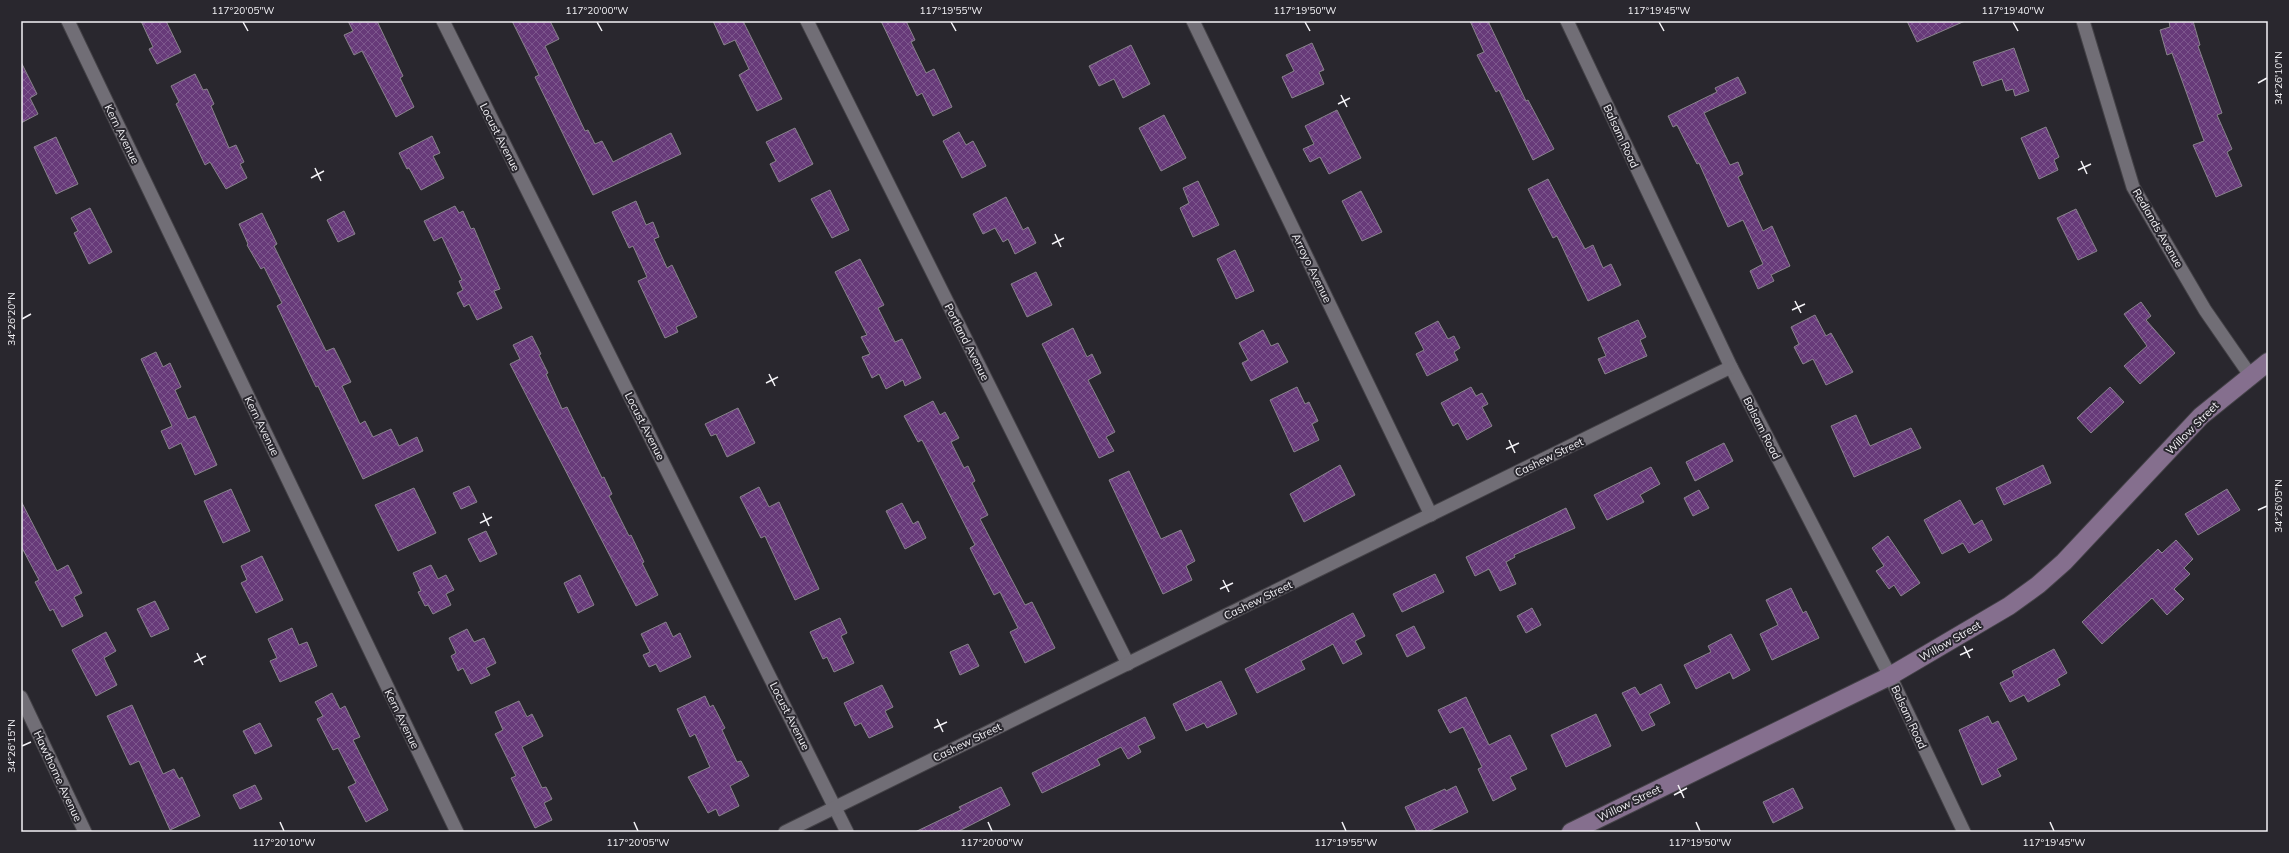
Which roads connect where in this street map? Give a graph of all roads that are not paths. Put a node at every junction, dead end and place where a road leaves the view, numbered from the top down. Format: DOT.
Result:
graph roads {
  1 [pos="68,21"];
  2 [pos="443,21"];
  3 [pos="807,21"];
  4 [pos="1193,21"];
  5 [pos="1567,21"];
  6 [pos="2083,21"];
  7 [pos="2268,362"];
  8 [pos="1731,367"];
  9 [pos="2250,375"];
  10 [pos="1431,515"];
  11 [pos="1128,664"];
  12 [pos="1890,676"];
  13 [pos="21,697"];
  14 [pos="835,807"];
  15 [pos="85,832"];
  16 [pos="457,832"];
  17 [pos="785,832"];
  18 [pos="848,832"];
  19 [pos="1571,832"];
  20 [pos="1964,832"];
  1 -- 16 [label="street, Kern Avenue"];
  2 -- 14 [label="street, Locust Avenue"];
  3 -- 11 [label="street, Portland Avenue"];
  4 -- 10 [label="street, Arroyo Avenue"];
  5 -- 8 [label="street, Balsam Road"];
  6 -- 9 [label="street, Redlands Avenue"];
  7 -- 9 [label="street, Willow Street"];
  8 -- 10 [label="street, Cashew Street"];
  8 -- 12 [label="street, Balsam Road"];
  9 -- 12 [label="street, Willow Street"];
  10 -- 11 [label="street, Cashew Street"];
  11 -- 14 [label="street, Cashew Street"];
  12 -- 19 [label="street, Willow Street"];
  12 -- 20 [label="street, Balsam Road"];
  13 -- 15 [label="street, Hawthorne Avenue"];
  14 -- 17 [label="street, Cashew Street"];
  14 -- 18 [label="street, Locust Avenue"];
}
